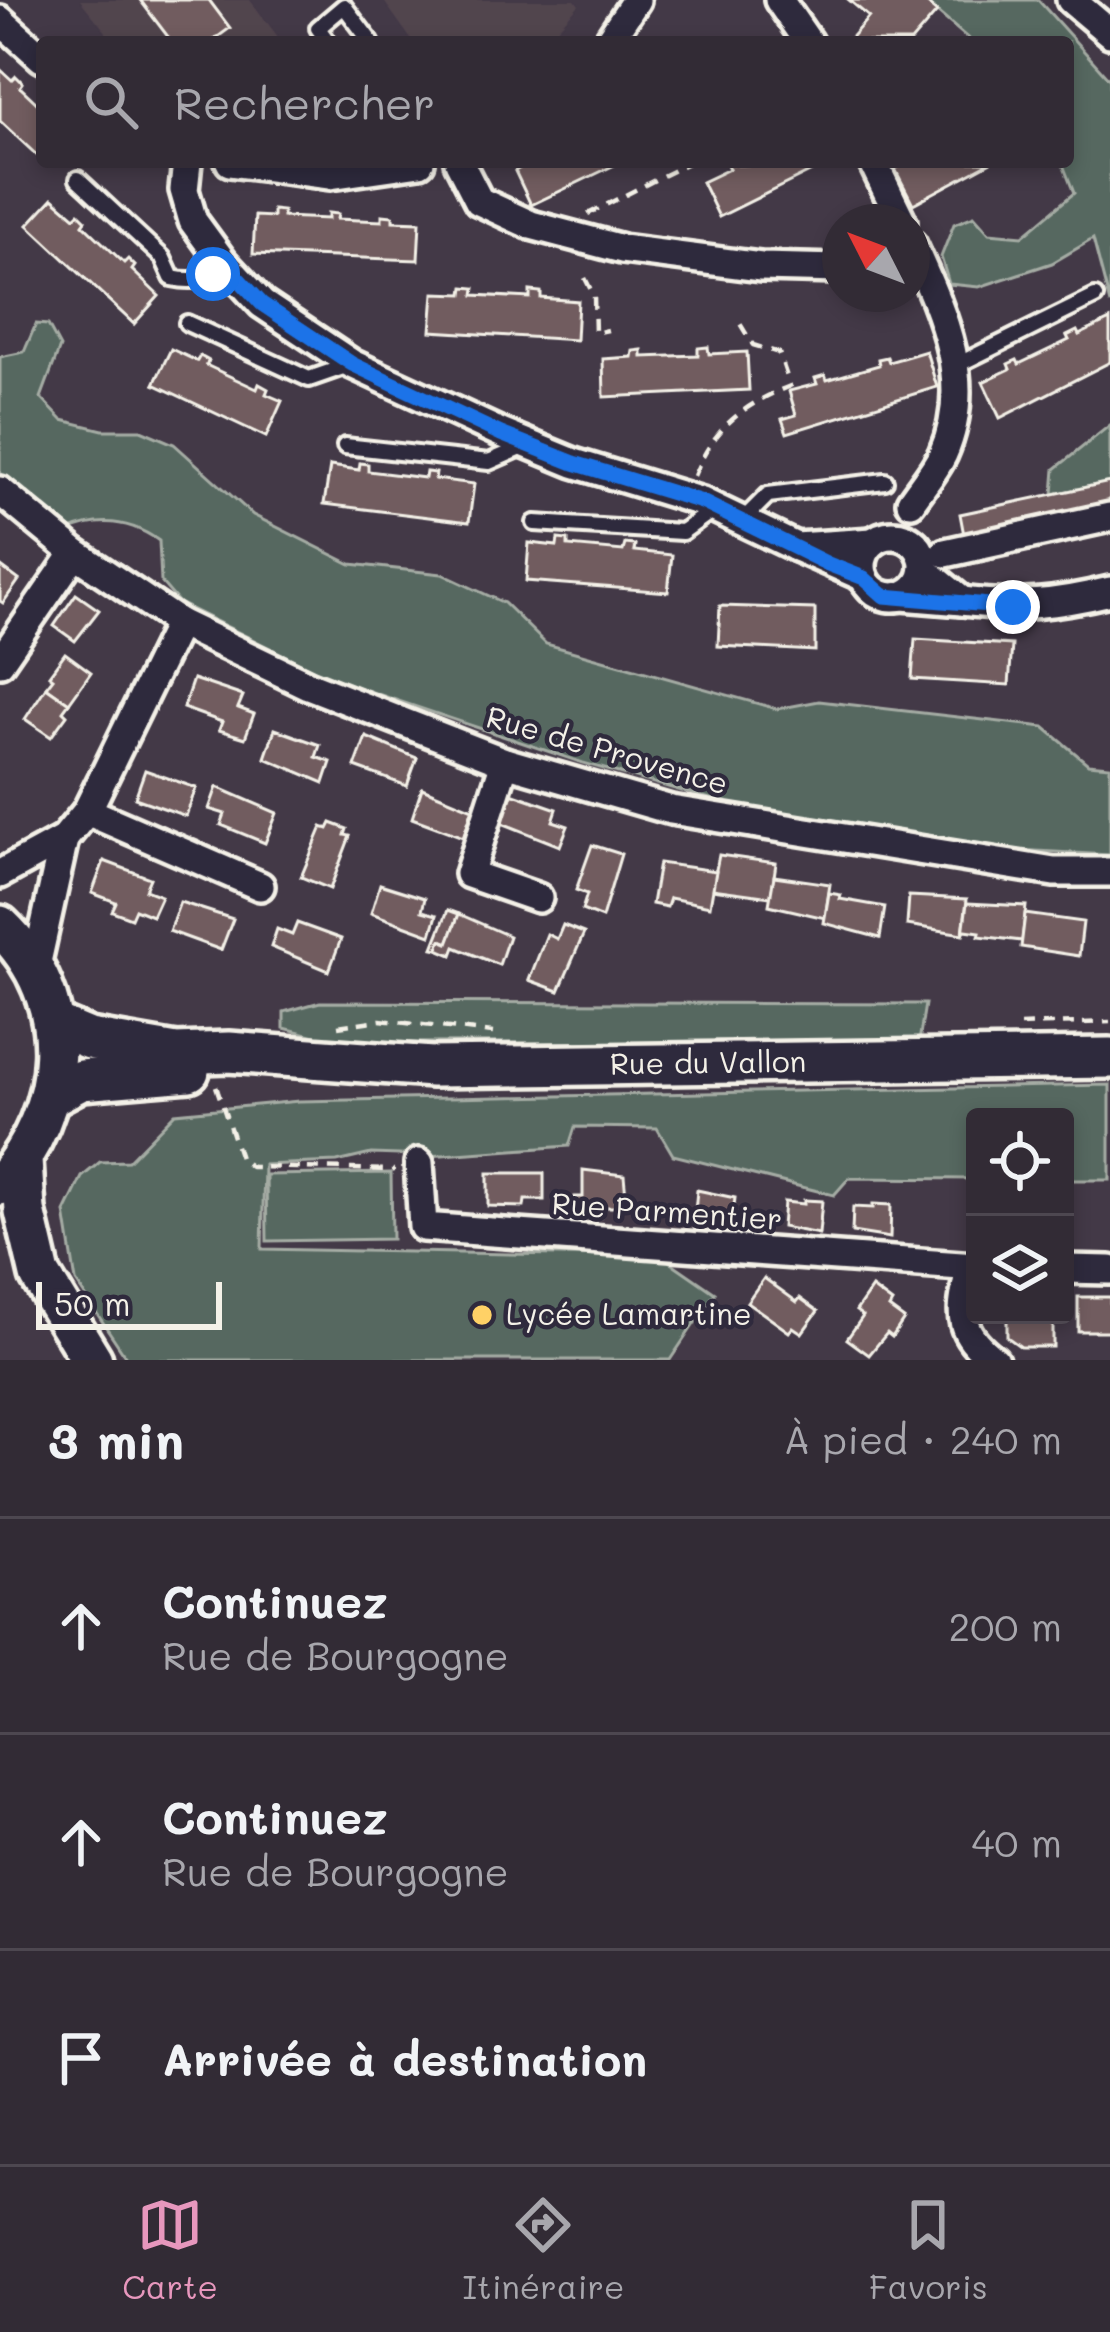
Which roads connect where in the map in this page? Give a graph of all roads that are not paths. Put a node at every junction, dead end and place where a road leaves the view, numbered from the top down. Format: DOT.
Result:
graph roads {
  1 [pos="636,0"];
  2 [pos="779,0"];
  3 [pos="1071,0"];
  4 [pos="0,20"];
  5 [pos="1110,33"];
  6 [pos="324,36"];
  7 [pos="366,36"];
  8 [pos="612,36"];
  9 [pos="804,36"];
  10 [pos="36,53"];
  11 [pos="186,168"];
  12 [pos="276,168"];
  13 [pos="378,168"];
  14 [pos="462,168"];
  15 [pos="876,168"];
  16 [pos="78,179"];
  17 [pos="893,204"];
  18 [pos="223,262"];
  19 [pos="822,269"];
  20 [pos="930,287"];
  21 [pos="1095,297"];
  22 [pos="187,323"];
  23 [pos="352,364"];
  24 [pos="955,366"];
  25 [pos="529,445"];
  26 [pos="345,446"];
  27 [pos="885,481"];
  28 [pos="0,491"];
  29 [pos="911,502"];
  30 [pos="715,508"];
  31 [pos="1110,517"];
  32 [pos="535,523"];
  33 [pos="740,523"];
  34 [pos="879,539"];
  35 [pos="796,547"];
  36 [pos="75,553"];
  37 [pos="929,556"];
  38 [pos="864,578"];
  39 [pos="1110,591"];
  40 [pos="902,596"];
  41 [pos="962,602"];
  42 [pos="179,623"];
  43 [pos="0,662"];
  44 [pos="506,762"];
  45 [pos="87,811"];
  46 [pos="64,839"];
  47 [pos="1110,872"];
  48 [pos="0,874"];
  49 [pos="260,886"];
  50 [pos="538,898"];
  51 [pos="0,926"];
  52 [pos="35,971"];
  53 [pos="52,1024"];
  54 [pos="1110,1058"];
  55 [pos="308,1060"];
  56 [pos="50,1096"];
  57 [pos="419,1167"];
  58 [pos="11,1172"];
  59 [pos="0,1246"];
  60 [pos="966,1267"];
  61 [pos="1074,1269"];
  62 [pos="1110,1270"];
  63 [pos="40,1275"];
  64 [pos="966,1296"];
  65 [pos="92,1360"];
  66 [pos="994,1360"];
  1 -- 8 [label="street"];
  2 -- 9 [label="street"];
  3 -- 5 [label="street"];
  4 -- 10 [label="street"];
  6 -- 7 [label="lane"];
  11 -- 18 [label="street"];
  12 -- 13 [label="street"];
  14 -- 19 [label="street"];
  15 -- 17 [label="street"];
  16 -- 18 [label="lane"];
  18 -- 23 [label="street"];
  20 -- 24 [label="street"];
  21 -- 24 [label="lane"];
  22 -- 23 [label="lane"];
  23 -- 25 [label="street"];
  24 -- 29 [label="street"];
  25 -- 26 [label="lane"];
  25 -- 30 [label="street"];
  27 -- 33 [label="lane"];
  28 -- 36 [label="street, Rue de Provence"];
  29 -- 34 [label="street"];
  29 -- 37 [label="street"];
  30 -- 32 [label="lane"];
  30 -- 33 [label="street"];
  31 -- 37 [label="street"];
  33 -- 35 [label="street"];
  34 -- 35 [label="street"];
  34 -- 37 [label="street"];
  34 -- 38 [label="street"];
  35 -- 38 [label="street"];
  36 -- 42 [label="street, Rue de Provence"];
  36 -- 43 [label="street"];
  37 -- 40 [label="street"];
  37 -- 41 [label="street"];
  38 -- 40 [label="street"];
  39 -- 41 [label="street"];
  40 -- 41 [label="street"];
  42 -- 44 [label="street, Rue de Provence"];
  42 -- 45 [label="street"];
  44 -- 47 [label="street, Rue de Provence"];
  44 -- 50 [label="street"];
  45 -- 46 [label="street"];
  45 -- 49 [label="street"];
  46 -- 48 [label="street"];
  46 -- 52 [label="street"];
  51 -- 52 [label="street"];
  52 -- 53 [label="street"];
  53 -- 55 [label="street, Rue du Vallon"];
  53 -- 56 [label="street"];
  54 -- 55 [label="street, Rue du Vallon"];
  55 -- 56 [label="street, Rue du Vallon"];
  56 -- 58 [label="street"];
  57 -- 60 [label="street, Rue Parmentier"];
  58 -- 63 [label="street"];
  59 -- 63 [label="street"];
  61 -- 62 [label="street"];
  63 -- 65 [label="street"];
  64 -- 66 [label="street, Rue Parmentier"];
}
